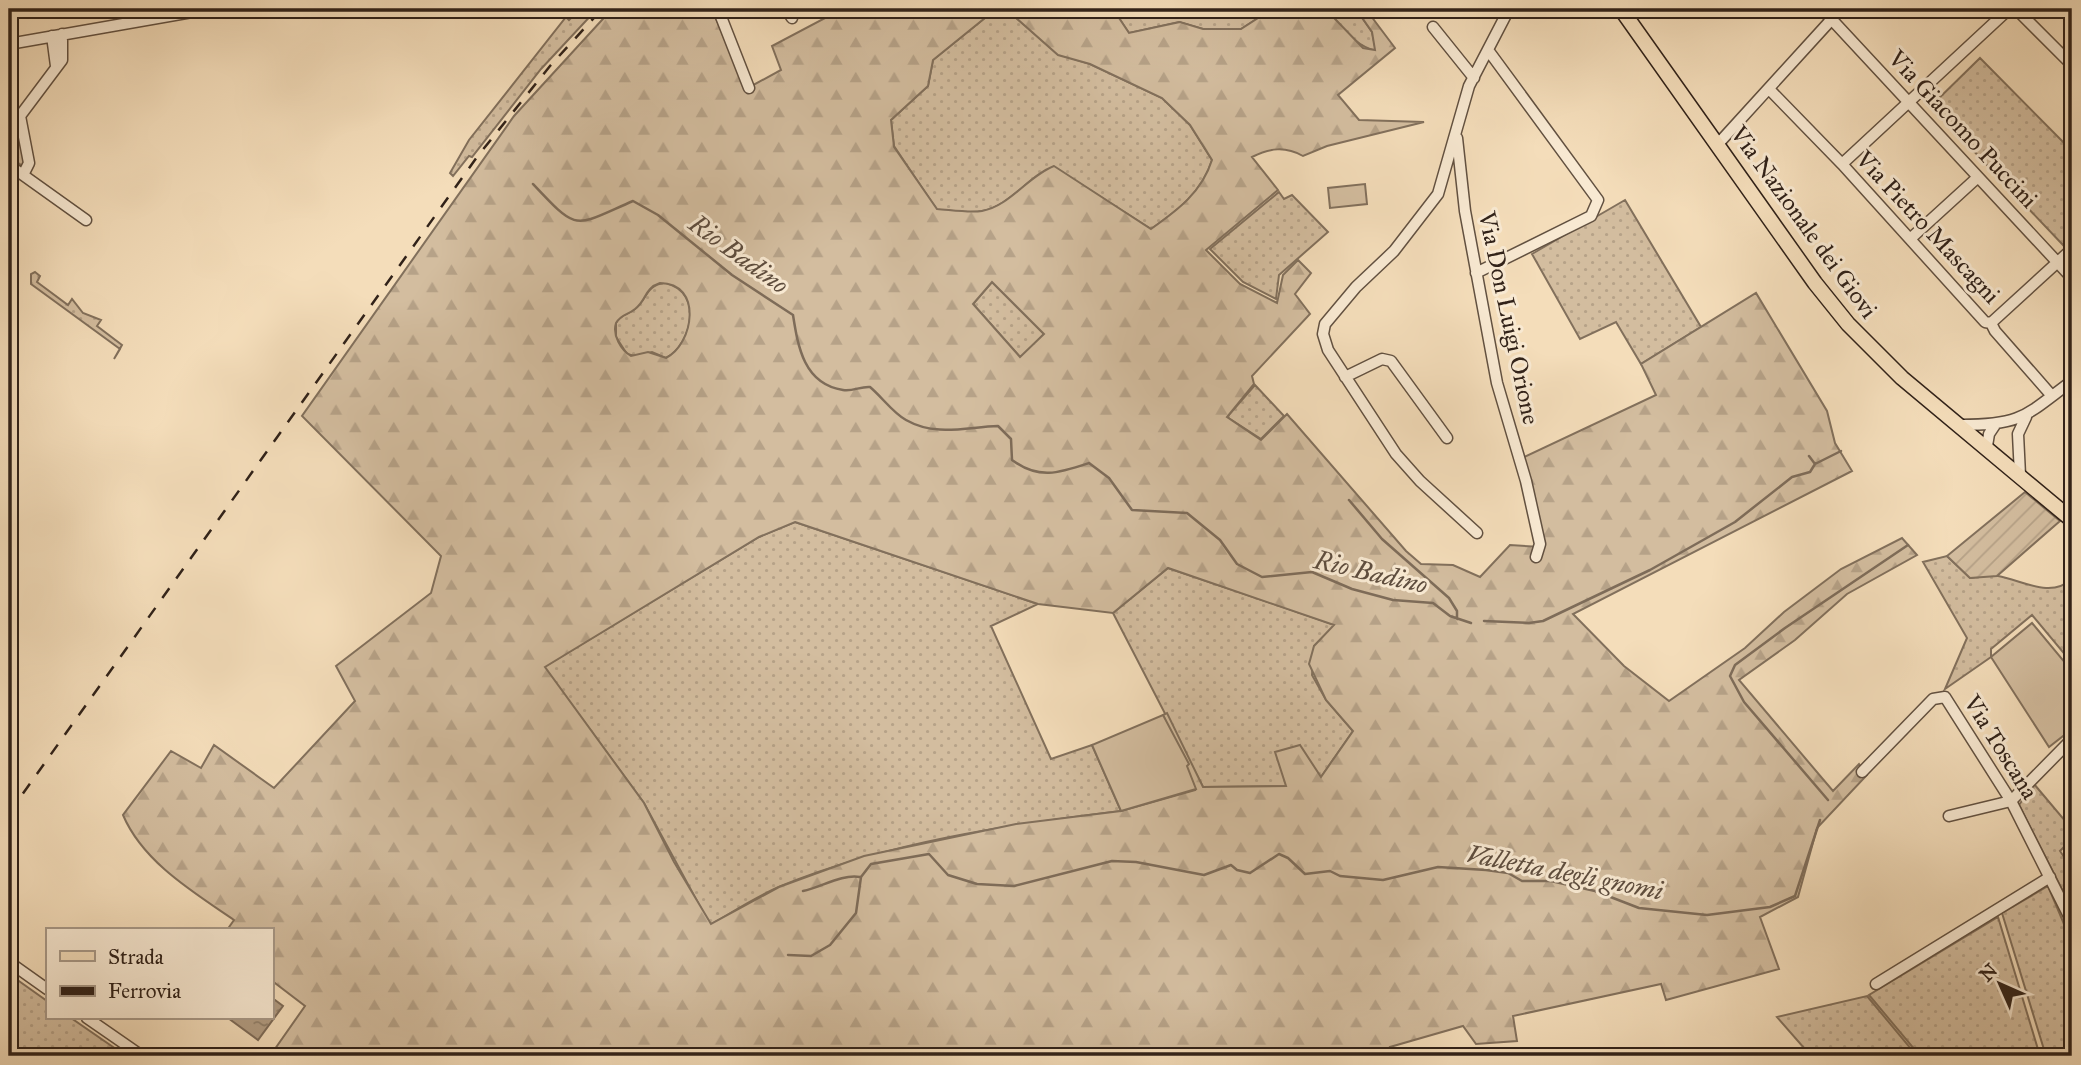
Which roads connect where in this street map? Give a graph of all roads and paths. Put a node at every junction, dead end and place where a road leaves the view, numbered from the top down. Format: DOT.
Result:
graph roads {
  1 [pos="209,9"];
  2 [pos="718,9"];
  3 [pos="1509,9"];
  4 [pos="1621,9"];
  5 [pos="1822,9"];
  6 [pos="1841,9"];
  7 [pos="2009,9"];
  8 [pos="2016,9"];
  9 [pos="1832,19"];
  10 [pos="1433,27"];
  11 [pos="57,35"];
  12 [pos="9,44"];
  13 [pos="1488,50"];
  14 [pos="2072,65"];
  15 [pos="1474,78"];
  16 [pos="750,88"];
  17 [pos="1769,89"];
  18 [pos="1911,103"];
  19 [pos="15,117"];
  20 [pos="1457,125"];
  21 [pos="1718,144"];
  22 [pos="1842,164"];
  23 [pos="9,165"];
  24 [pos="23,174"];
  25 [pos="1978,177"];
  26 [pos="86,220"];
  27 [pos="1910,239"];
  28 [pos="2072,249"];
  29 [pos="2058,262"];
  30 [pos="1476,273"];
  31 [pos="2072,278"];
  32 [pos="1991,323"];
  33 [pos="1345,377"];
  34 [pos="2072,381"];
  35 [pos="2052,396"];
  36 [pos="2026,417"];
  37 [pos="1961,425"];
  38 [pos="1995,425"];
  39 [pos="1447,438"];
  40 [pos="1987,446"];
  41 [pos="2018,447"];
  42 [pos="1999,457"];
  43 [pos="2020,475"];
  44 [pos="2072,520"];
  45 [pos="1478,533"];
  46 [pos="1536,557"];
  47 [pos="2072,738"];
  48 [pos="1862,772"];
  49 [pos="2011,801"];
  50 [pos="1949,816"];
  51 [pos="2050,877"];
  52 [pos="2072,922"];
  53 [pos="9,962"];
  54 [pos="1876,984"];
  55 [pos="46,988"];
  56 [pos="90,1020"];
  57 [pos="142,1056"];
  1 -- 11 [label="street"];
  2 -- 16 [label="street"];
  3 -- 13 [label="street"];
  4 -- 21 [label="main road, Via Nazionale dei Giovi"];
  5 -- 9 [label="street, Via Giacomo Puccini"];
  6 -- 9 [label="street"];
  7 -- 18 [label="street"];
  8 -- 14 [label="street"];
  9 -- 17 [label="street"];
  9 -- 18 [label="street, Via Giacomo Puccini"];
  10 -- 15 [label="street"];
  11 -- 12 [label="street"];
  11 -- 19 [label="street"];
  13 -- 15 [label="street"];
  13 -- 30 [label="street"];
  15 -- 20 [label="street"];
  17 -- 21 [label="street"];
  17 -- 22 [label="street, Via Pietro Mascagni"];
  18 -- 22 [label="street"];
  18 -- 25 [label="street, Via Giacomo Puccini"];
  19 -- 24 [label="street"];
  20 -- 30 [label="street, Via Don Luigi Orione"];
  20 -- 33 [label="street"];
  21 -- 37 [label="main road, Via Nazionale dei Giovi"];
  22 -- 27 [label="street, Via Pietro Mascagni"];
  23 -- 24 [label="street"];
  24 -- 26 [label="street"];
  25 -- 27 [label="street"];
  25 -- 29 [label="street, Via Giacomo Puccini"];
  27 -- 32 [label="street, Via Pietro Mascagni"];
  28 -- 29 [label="street"];
  29 -- 31 [label="street, Via Giacomo Puccini"];
  29 -- 32 [label="street"];
  30 -- 46 [label="street, Via Don Luigi Orione"];
  32 -- 35 [label="street, Via Pietro Mascagni"];
  33 -- 39 [label="street"];
  33 -- 45 [label="street"];
  34 -- 35 [label="street"];
  35 -- 36 [label="street"];
  36 -- 38 [label="street"];
  36 -- 41 [label="street"];
  37 -- 38 [label="street"];
  37 -- 40 [label="main road, Via Nazionale dei Giovi"];
  38 -- 40 [label="street"];
  40 -- 42 [label="main road, Via Nazionale dei Giovi"];
  41 -- 42 [label="street"];
  41 -- 43 [label="street"];
  42 -- 43 [label="main road, Via Nazionale dei Giovi"];
  43 -- 44 [label="main road, Via Nazionale dei Giovi"];
  47 -- 49 [label="street"];
  48 -- 49 [label="street, Via Toscana"];
  49 -- 50 [label="street"];
  49 -- 51 [label="street, Via Toscana"];
  51 -- 52 [label="street, Via Toscana"];
  51 -- 54 [label="street"];
  53 -- 55 [label="street"];
  56 -- 57 [label="street"];
}
